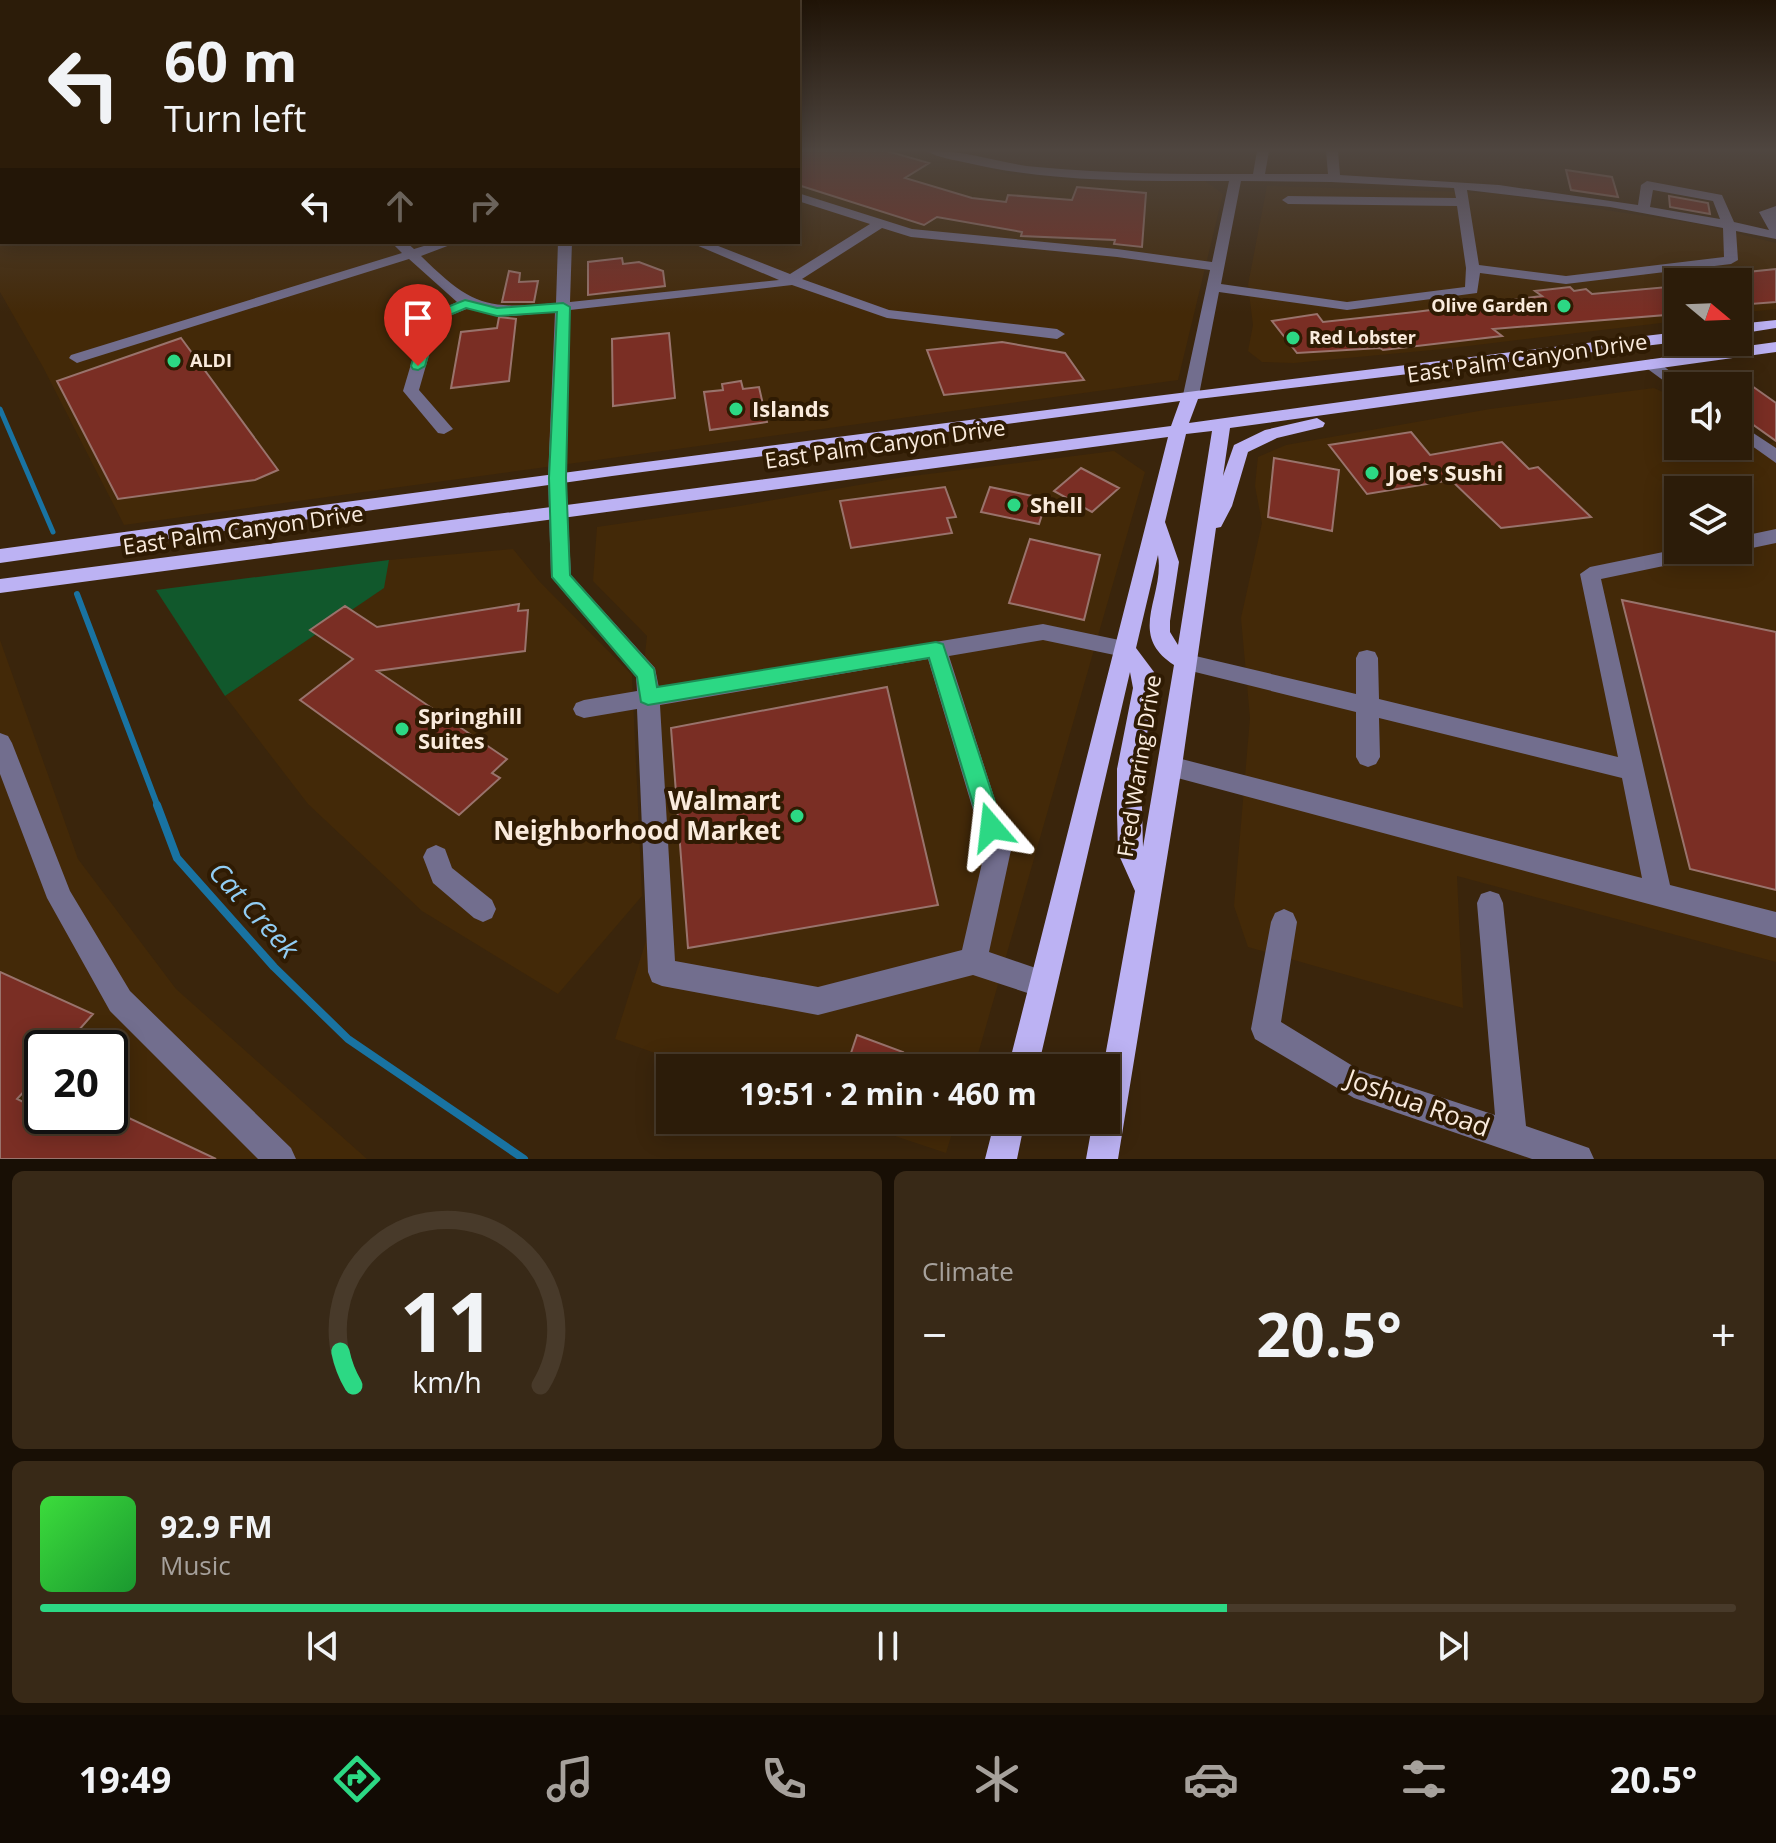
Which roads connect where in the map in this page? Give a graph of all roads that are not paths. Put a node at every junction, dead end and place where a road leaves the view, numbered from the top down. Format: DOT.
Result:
graph roads {
  1 [pos="822,205"];
  2 [pos="1230,205"];
  3 [pos="1463,205"];
  4 [pos="1628,205"];
  5 [pos="1723,205"];
  6 [pos="1644,207"];
  7 [pos="1776,210"];
  8 [pos="879,224"];
  9 [pos="1729,225"];
  10 [pos="1776,225"];
  11 [pos="1776,235"];
  12 [pos="400,244"];
  13 [pos="444,244"];
  14 [pos="565,244"];
  15 [pos="701,244"];
  16 [pos="412,254"];
  17 [pos="1217,267"];
  18 [pos="1473,268"];
  19 [pos="792,279"];
  20 [pos="1212,287"];
  21 [pos="465,304"];
  22 [pos="563,307"];
  23 [pos="1776,324"];
  24 [pos="1752,327"];
  25 [pos="1057,334"];
  26 [pos="1664,339"];
  27 [pos="1776,347"];
  28 [pos="77,358"];
  29 [pos="1651,364"];
  30 [pos="1664,374"];
  31 [pos="1191,395"];
  32 [pos="1364,405"];
  33 [pos="1222,423"];
  34 [pos="1179,428"];
  35 [pos="444,429"];
  36 [pos="1752,439"];
  37 [pos="1776,457"];
  38 [pos="557,478"];
  39 [pos="558,512"];
  40 [pos="1157,524"];
  41 [pos="1206,536"];
  42 [pos="1776,536"];
  43 [pos="1752,541"];
  44 [pos="0,556"];
  45 [pos="1664,559"];
  46 [pos="0,586"];
  47 [pos="936,649"];
  48 [pos="1124,649"];
  49 [pos="1367,658"];
  50 [pos="1187,662"];
  51 [pos="648,697"];
  52 [pos="1367,706"];
  53 [pos="584,709"];
  54 [pos="0,743"];
  55 [pos="1368,757"];
  56 [pos="1170,766"];
  57 [pos="1631,770"];
  58 [pos="436,857"];
  59 [pos="1149,892"];
  60 [pos="1659,895"];
  61 [pos="1490,903"];
  62 [pos="483,909"];
  63 [pos="1284,922"];
  64 [pos="1776,925"];
  65 [pos="973,961"];
  66 [pos="1043,984"];
  67 [pos="1026,1054"];
  68 [pos="1007,1134"];
  69 [pos="1512,1138"];
  70 [pos="280,1159"];
  71 [pos="1001,1159"];
  72 [pos="1102,1159"];
  73 [pos="1578,1159"];
  1 -- 8 [label="street"];
  2 -- 17 [label="street, Fred Waring Drive"];
  3 -- 18 [label="street"];
  4 -- 6 [label="street"];
  5 -- 9 [label="street"];
  6 -- 9 [label="street"];
  7 -- 10 [label="street"];
  8 -- 17 [label="street"];
  8 -- 19 [label="street"];
  9 -- 11 [label="street"];
  9 -- 18 [label="street"];
  10 -- 11 [label="street"];
  12 -- 16 [label="street"];
  13 -- 16 [label="street"];
  14 -- 22 [label="street"];
  15 -- 19 [label="street"];
  16 -- 21 [label="street"];
  16 -- 28 [label="street"];
  17 -- 20 [label="street, Fred Waring Drive"];
  18 -- 20 [label="street"];
  19 -- 22 [label="street"];
  19 -- 25 [label="street"];
  20 -- 31 [label="street, Fred Waring Drive"];
  21 -- 22 [label="street"];
  21 -- 35 [label="street"];
  22 -- 38 [label="street"];
  23 -- 24 [label="main road"];
  26 -- 31 [label="main road, East Palm Canyon Drive"];
  27 -- 29 [label="main road, East Palm Canyon Drive"];
  29 -- 30 [label="street"];
  29 -- 32 [label="main road, East Palm Canyon Drive"];
  31 -- 33 [label="main road"];
  31 -- 34 [label="main road, Fred Waring Drive"];
  31 -- 38 [label="main road, East Palm Canyon Drive"];
  32 -- 33 [label="main road, East Palm Canyon Drive"];
  32 -- 41 [label="main road"];
  33 -- 34 [label="main road, East Palm Canyon Drive"];
  33 -- 41 [label="main road, Fred Waring Drive"];
  34 -- 39 [label="main road, East Palm Canyon Drive"];
  34 -- 40 [label="main road, Fred Waring Drive"];
  36 -- 37 [label="street"];
  38 -- 39 [label="street"];
  38 -- 44 [label="main road, East Palm Canyon Drive"];
  39 -- 46 [label="main road, East Palm Canyon Drive"];
  39 -- 51 [label="street"];
  40 -- 48 [label="main road, Fred Waring Drive"];
  40 -- 50 [label="main road"];
  41 -- 50 [label="main road, Fred Waring Drive"];
  42 -- 43 [label="street"];
  45 -- 57 [label="street"];
  47 -- 48 [label="street"];
  47 -- 51 [label="street"];
  47 -- 65 [label="street"];
  48 -- 59 [label="main road"];
  48 -- 66 [label="main road, Fred Waring Drive"];
  49 -- 52 [label="street"];
  50 -- 52 [label="street"];
  50 -- 56 [label="main road, Fred Waring Drive"];
  51 -- 53 [label="street"];
  51 -- 65 [label="street"];
  52 -- 55 [label="street"];
  52 -- 57 [label="street"];
  54 -- 70 [label="street"];
  56 -- 59 [label="main road, Fred Waring Drive"];
  56 -- 60 [label="street"];
  57 -- 60 [label="street"];
  58 -- 62 [label="street"];
  59 -- 72 [label="main road, Fred Waring Drive"];
  60 -- 64 [label="street"];
  61 -- 69 [label="street"];
  63 -- 69 [label="street, Joshua Road"];
  65 -- 66 [label="street"];
  66 -- 67 [label="main road, Fred Waring Drive"];
  68 -- 71 [label="main road"];
  69 -- 73 [label="street, Joshua Road"];
}
